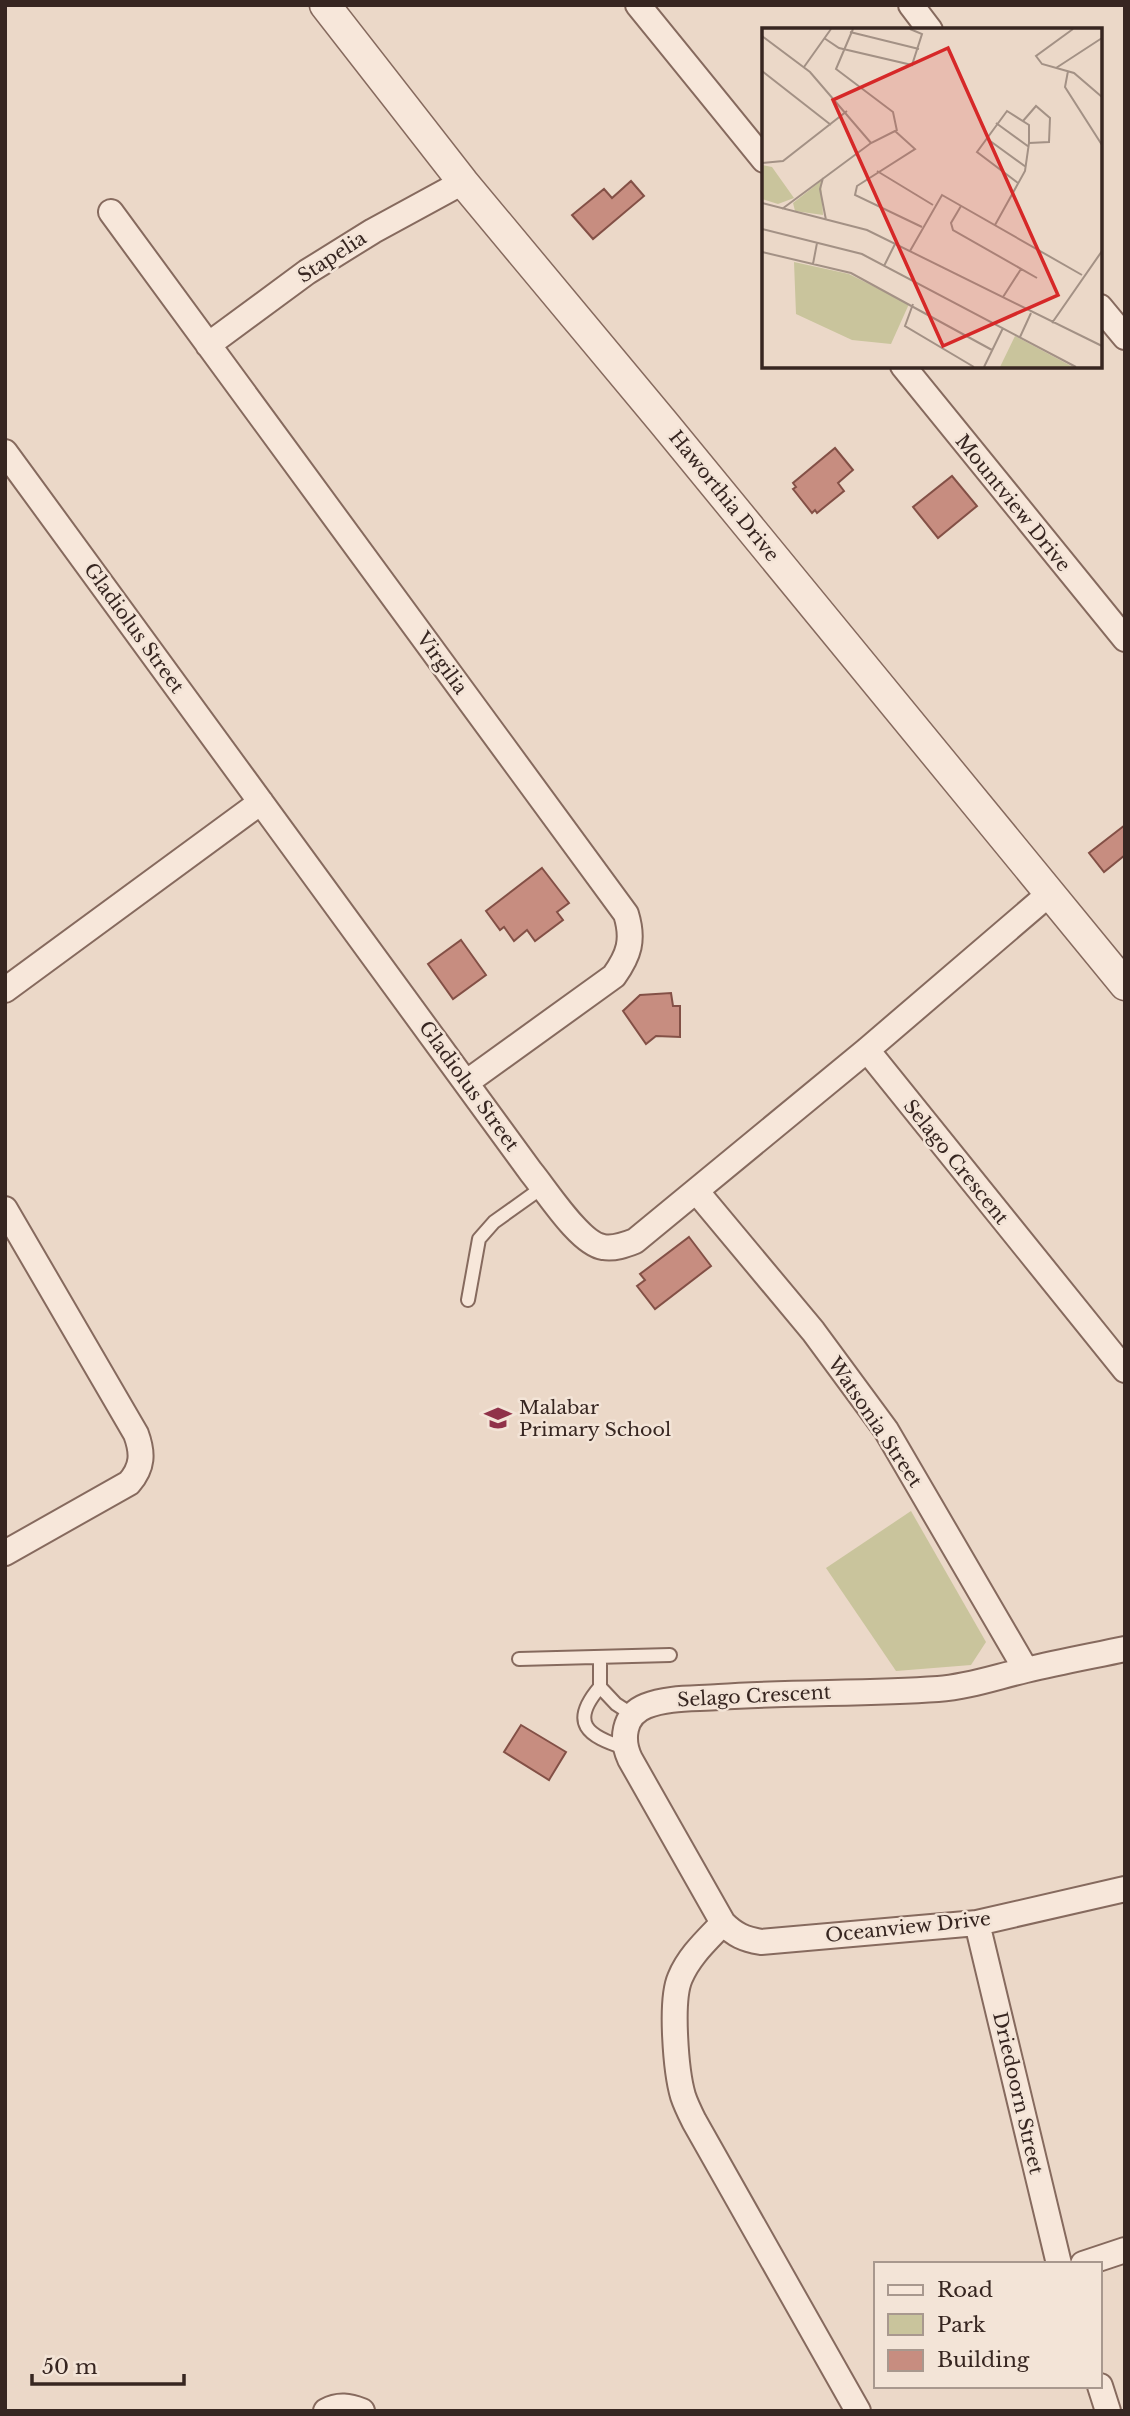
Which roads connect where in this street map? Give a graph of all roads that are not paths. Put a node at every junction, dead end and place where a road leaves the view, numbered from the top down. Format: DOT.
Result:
graph roads {
  1 [pos="326,5"];
  2 [pos="638,5"];
  3 [pos="911,5"];
  4 [pos="928,28"];
  5 [pos="762,158"];
  6 [pos="463,182"];
  7 [pos="111,212"];
  8 [pos="1102,309"];
  9 [pos="1125,337"];
  10 [pos="208,345"];
  11 [pos="905,368"];
  12 [pos="5,452"];
  13 [pos="1125,639"];
  14 [pos="261,802"];
  15 [pos="1049,894"];
  16 [pos="1125,985"];
  17 [pos="5,990"];
  18 [pos="867,1051"];
  19 [pos="467,1082"];
  20 [pos="543,1187"];
  21 [pos="697,1192"];
  22 [pos="5,1209"];
  23 [pos="468,1300"];
  24 [pos="1125,1370"];
  25 [pos="9,1543"];
  26 [pos="1125,1649"];
  27 [pos="670,1655"];
  28 [pos="600,1657"];
  29 [pos="519,1659"];
  30 [pos="1026,1670"];
  31 [pos="600,1688"];
  32 [pos="632,1715"];
  33 [pos="625,1748"];
  34 [pos="1125,1889"];
  35 [pos="977,1923"];
  36 [pos="728,1928"];
  37 [pos="1125,2250"];
  38 [pos="1059,2262"];
  39 [pos="1089,2262"];
  40 [pos="1101,2388"];
  41 [pos="326,2411"];
  42 [pos="362,2411"];
  43 [pos="858,2411"];
  44 [pos="1108,2411"];
  1 -- 6 [label="street, Haworthia Drive"];
  2 -- 5 [label="street"];
  3 -- 4 [label="street"];
  6 -- 10 [label="street, Stapelia"];
  6 -- 15 [label="street, Haworthia Drive"];
  7 -- 10 [label="street, Virgilia"];
  8 -- 9 [label="street"];
  10 -- 19 [label="street, Virgilia"];
  11 -- 13 [label="street, Mountview Drive"];
  12 -- 14 [label="street, Gladiolus Street"];
  14 -- 17 [label="street"];
  14 -- 19 [label="street, Gladiolus Street"];
  15 -- 16 [label="street, Haworthia Drive"];
  15 -- 18 [label="street, Gladiolus Street"];
  18 -- 21 [label="street, Gladiolus Street"];
  18 -- 24 [label="street, Selago Crescent"];
  19 -- 20 [label="street, Gladiolus Street"];
  20 -- 21 [label="street, Gladiolus Street"];
  20 -- 23 [label="lane"];
  21 -- 30 [label="street, Watsonia Street"];
  22 -- 25 [label="street"];
  26 -- 30 [label="street, Selago Crescent"];
  27 -- 28 [label="lane"];
  28 -- 29 [label="lane"];
  28 -- 31 [label="lane"];
  30 -- 32 [label="street, Selago Crescent"];
  31 -- 32 [label="lane"];
  31 -- 33 [label="lane"];
  32 -- 33 [label="street"];
  33 -- 36 [label="street"];
  34 -- 35 [label="street, Oceanview Drive"];
  35 -- 36 [label="street, Oceanview Drive"];
  35 -- 38 [label="street, Driedoorn Street"];
  36 -- 43 [label="street"];
  37 -- 39 [label="street"];
  40 -- 44 [label="street"];
  41 -- 42 [label="street"];
}
